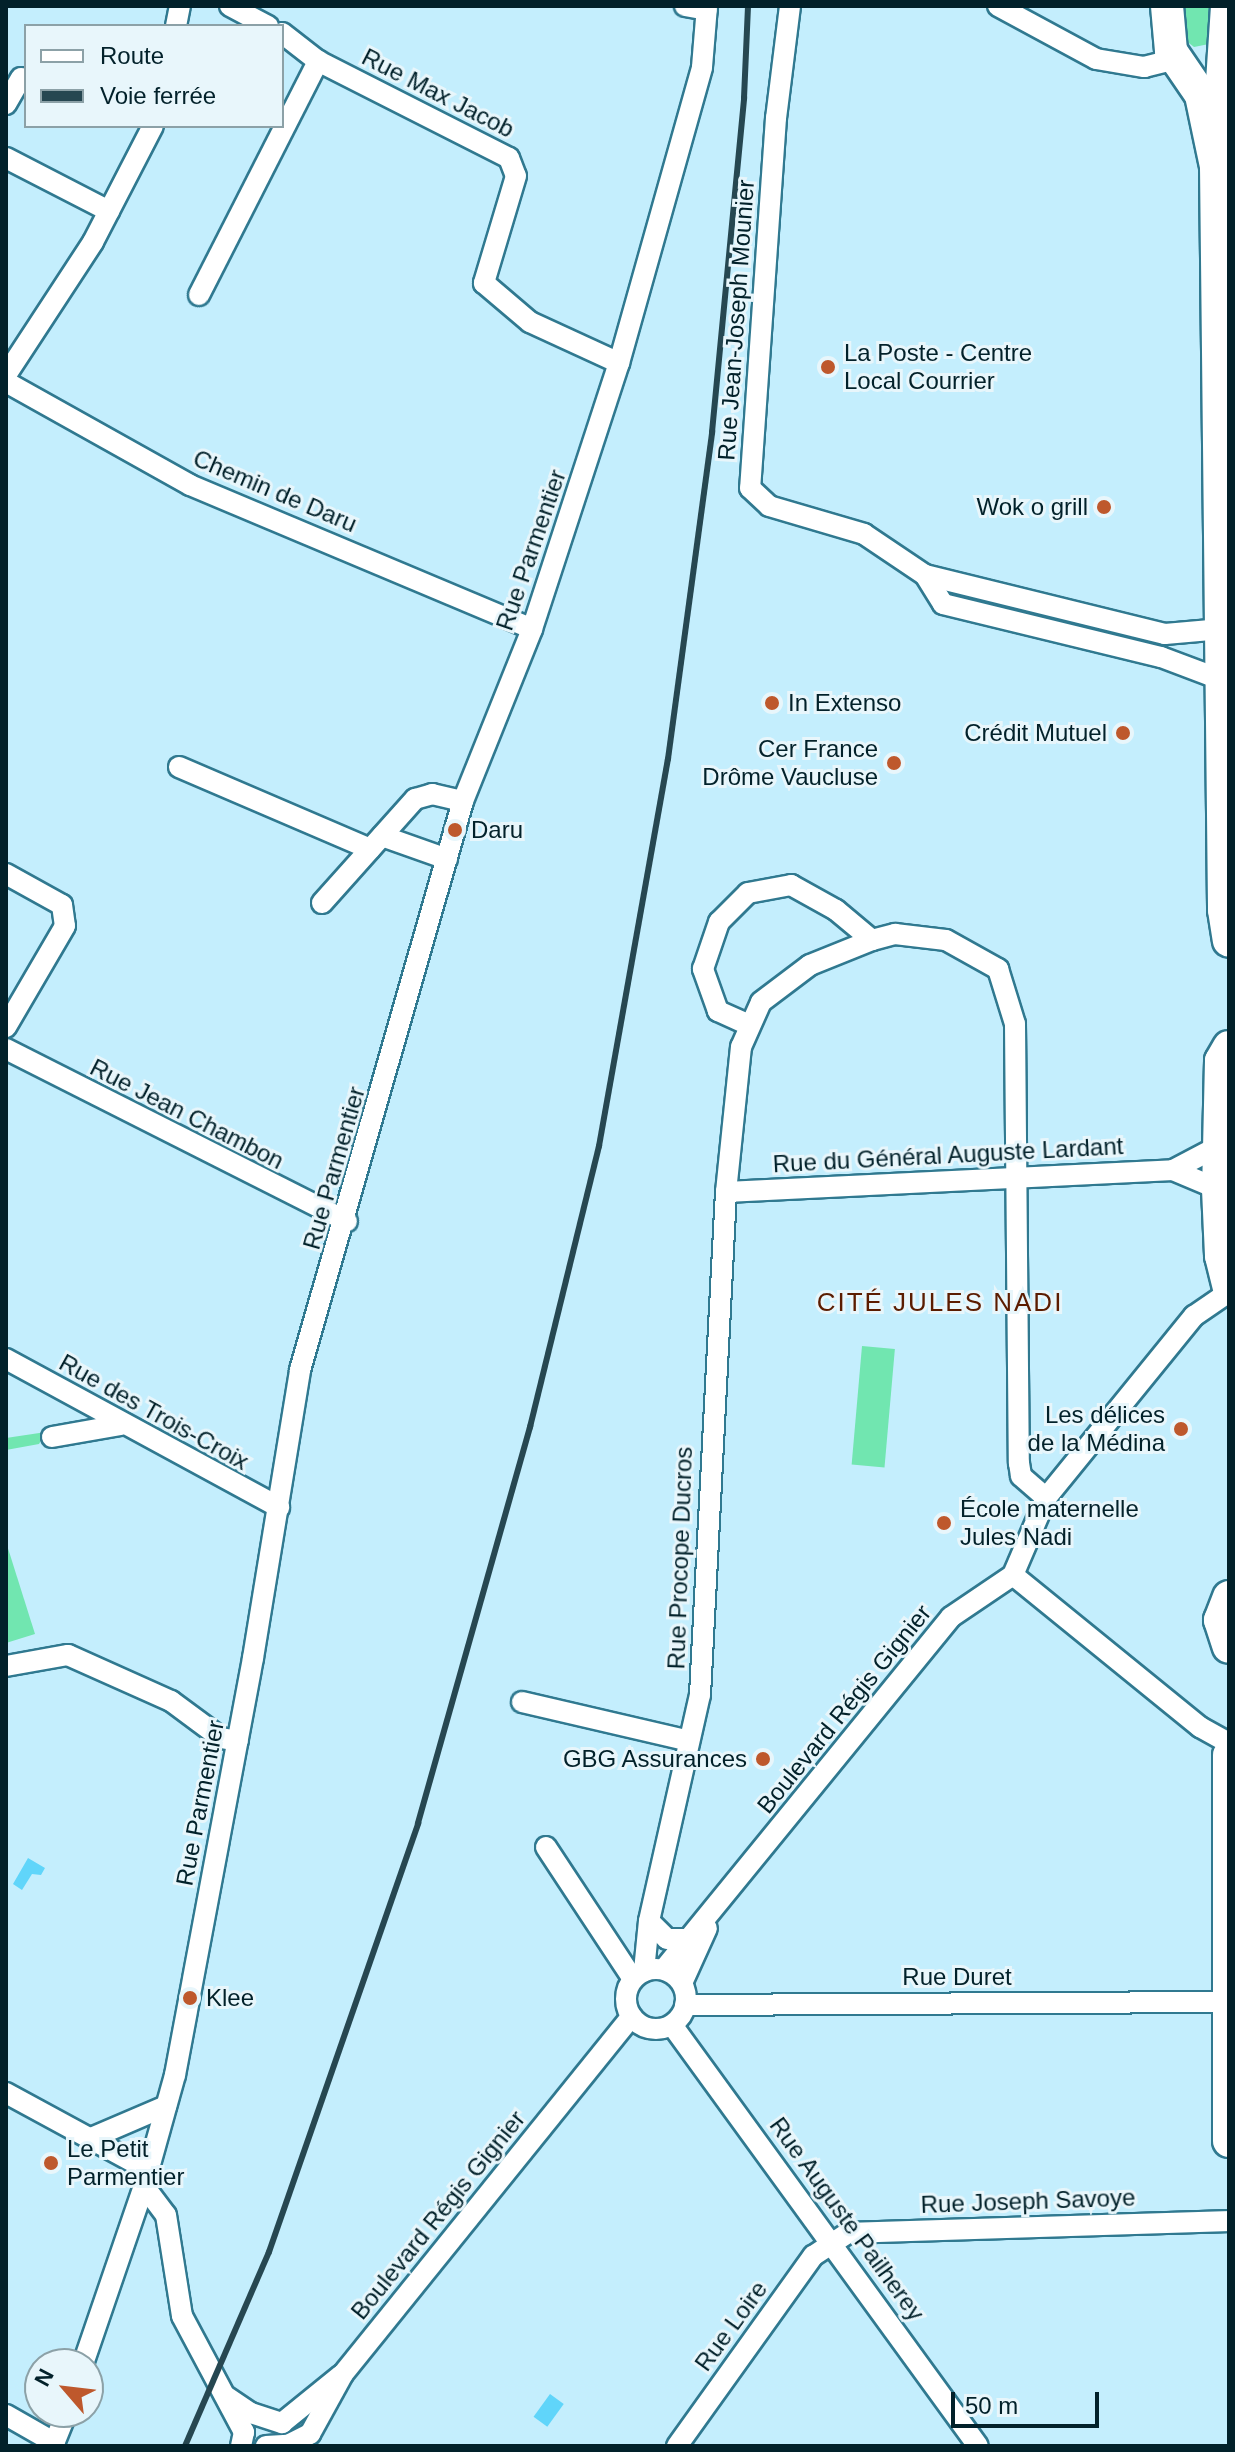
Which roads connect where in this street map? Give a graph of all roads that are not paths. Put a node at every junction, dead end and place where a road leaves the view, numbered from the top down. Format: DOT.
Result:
graph roads {
  1 [pos="230,6"];
  2 [pos="685,6"];
  3 [pos="790,6"];
  4 [pos="998,6"];
  5 [pos="1167,6"];
  6 [pos="707,8"];
  7 [pos="264,24"];
  8 [pos="1226,34"];
  9 [pos="284,35"];
  10 [pos="318,61"];
  11 [pos="1182,65"];
  12 [pos="21,78"];
  13 [pos="6,104"];
  14 [pos="152,128"];
  15 [pos="284,128"];
  16 [pos="284,128"];
  17 [pos="8,164"];
  18 [pos="1216,166"];
  19 [pos="109,211"];
  20 [pos="199,295"];
  21 [pos="619,363"];
  22 [pos="6,375"];
  23 [pos="6,382"];
  24 [pos="925,575"];
  25 [pos="532,629"];
  26 [pos="1222,629"];
  27 [pos="1165,634"];
  28 [pos="1161,657"];
  29 [pos="1222,680"];
  30 [pos="179,767"];
  31 [pos="463,801"];
  32 [pos="376,842"];
  33 [pos="447,859"];
  34 [pos="1226,864"];
  35 [pos="6,874"];
  36 [pos="322,903"];
  37 [pos="872,940"];
  38 [pos="1229,941"];
  39 [pos="747,1024"];
  40 [pos="6,1027"];
  41 [pos="1229,1047"];
  42 [pos="6,1049"];
  43 [pos="1219,1146"];
  44 [pos="1173,1170"];
  45 [pos="1014,1178"];
  46 [pos="1218,1189"];
  47 [pos="726,1192"];
  48 [pos="347,1221"];
  49 [pos="1224,1293"];
  50 [pos="6,1359"];
  51 [pos="121,1425"];
  52 [pos="52,1437"];
  53 [pos="1046,1498"];
  54 [pos="279,1507"];
  55 [pos="1013,1575"];
  56 [pos="1229,1597"];
  57 [pos="1229,1647"];
  58 [pos="6,1666"];
  59 [pos="522,1702"];
  60 [pos="238,1741"];
  61 [pos="689,1741"];
  62 [pos="1229,1743"];
  63 [pos="1229,1755"];
  64 [pos="546,1847"];
  65 [pos="715,1911"];
  66 [pos="649,1921"];
  67 [pos="689,1939"];
  68 [pos="647,1973"];
  69 [pos="682,1983"];
  70 [pos="1228,2002"];
  71 [pos="685,2005"];
  72 [pos="631,2017"];
  73 [pos="672,2025"];
  74 [pos="6,2093"];
  75 [pos="166,2106"];
  76 [pos="89,2139"];
  77 [pos="1229,2141"];
  78 [pos="146,2178"];
  79 [pos="133,2220"];
  80 [pos="1229,2221"];
  81 [pos="831,2241"];
  82 [pos="169,2245"];
  83 [pos="89,2348"];
  84 [pos="220,2392"];
  85 [pos="6,2415"];
  86 [pos="274,2437"];
  87 [pos="243,2439"];
  88 [pos="54,2444"];
  89 [pos="677,2446"];
  90 [pos="978,2446"];
  1 -- 7 [label="street"];
  2 -- 6 [label="street"];
  3 -- 24 [label="street, Rue Jean-Joseph Mounier"];
  4 -- 11 [label="street"];
  5 -- 11 [label="main road"];
  6 -- 21 [label="street, Rue Parmentier"];
  8 -- 11 [label="main road"];
  8 -- 18 [label="main road"];
  9 -- 10 [label="street"];
  10 -- 16 [label="street"];
  10 -- 21 [label="street, Rue Max Jacob"];
  11 -- 18 [label="main road"];
  12 -- 13 [label="street"];
  14 -- 19 [label="street"];
  15 -- 20 [label="street"];
  17 -- 19 [label="street"];
  18 -- 26 [label="main road"];
  19 -- 22 [label="street"];
  21 -- 25 [label="street, Rue Parmentier"];
  23 -- 25 [label="street, Chemin de Daru"];
  24 -- 27 [label="street, Rue Jean-Joseph Mounier"];
  24 -- 28 [label="street, Rue Jean-Joseph Mounier"];
  25 -- 31 [label="street, Rue Parmentier"];
  26 -- 27 [label="street, Rue Jean-Joseph Mounier"];
  26 -- 29 [label="main road"];
  27 -- 28 [label="street"];
  28 -- 29 [label="street, Rue Jean-Joseph Mounier"];
  29 -- 34 [label="main road"];
  30 -- 32 [label="street"];
  31 -- 32 [label="street"];
  31 -- 33 [label="street, Rue Parmentier"];
  32 -- 33 [label="street"];
  32 -- 36 [label="street"];
  33 -- 48 [label="street, Rue Parmentier"];
  34 -- 38 [label="main road"];
  35 -- 40 [label="street"];
  37 -- 39 [label="street"];
  37 -- 39 [label="street"];
  37 -- 45 [label="street"];
  39 -- 47 [label="street, Rue Procope Ducros"];
  41 -- 43 [label="main road"];
  42 -- 48 [label="street, Rue Jean Chambon"];
  43 -- 44 [label="street, Rue du Général Auguste Lardant"];
  43 -- 46 [label="main road"];
  44 -- 45 [label="street, Rue du Général Auguste Lardant"];
  44 -- 46 [label="street, Rue du Général Auguste Lardant"];
  45 -- 47 [label="street, Rue du Général Auguste Lardant"];
  45 -- 53 [label="street"];
  46 -- 49 [label="main road"];
  47 -- 61 [label="street, Rue Procope Ducros"];
  48 -- 54 [label="street, Rue Parmentier"];
  49 -- 53 [label="street"];
  50 -- 51 [label="street, Rue des Trois-Croix"];
  51 -- 52 [label="street"];
  51 -- 54 [label="street, Rue des Trois-Croix"];
  53 -- 55 [label="street"];
  54 -- 60 [label="street, Rue Parmentier"];
  55 -- 62 [label="street"];
  55 -- 65 [label="street, Boulevard Régis Gignier"];
  56 -- 57 [label="main road"];
  58 -- 60 [label="street"];
  59 -- 61 [label="street"];
  60 -- 75 [label="street, Rue Parmentier"];
  61 -- 66 [label="street, Rue Procope Ducros"];
  63 -- 70 [label="main road"];
  64 -- 68 [label="street"];
  65 -- 67 [label="street, Boulevard Régis Gignier"];
  65 -- 69 [label="street, Boulevard Régis Gignier"];
  66 -- 67 [label="street"];
  66 -- 68 [label="street, Rue Procope Ducros"];
  67 -- 68 [label="street, Boulevard Régis Gignier"];
  68 -- 69 [label="street"];
  68 -- 72 [label="street"];
  69 -- 71 [label="street"];
  70 -- 71 [label="street, Rue Duret"];
  70 -- 77 [label="main road"];
  71 -- 73 [label="street"];
  72 -- 73 [label="street"];
  72 -- 86 [label="street, Boulevard Régis Gignier"];
  73 -- 81 [label="street, Rue Auguste Pailherey"];
  74 -- 76 [label="street"];
  75 -- 76 [label="street"];
  75 -- 78 [label="street, Rue Parmentier"];
  76 -- 78 [label="street"];
  78 -- 79 [label="street, Rue Parmentier"];
  78 -- 82 [label="street"];
  79 -- 82 [label="street"];
  79 -- 83 [label="street, Rue Parmentier"];
  80 -- 81 [label="street, Rue Joseph Savoye"];
  81 -- 89 [label="street, Rue Loire"];
  81 -- 90 [label="street, Rue Auguste Pailherey"];
  82 -- 84 [label="street"];
  84 -- 86 [label="street"];
  84 -- 87 [label="street"];
  85 -- 88 [label="street"];
  86 -- 87 [label="street"];
}
